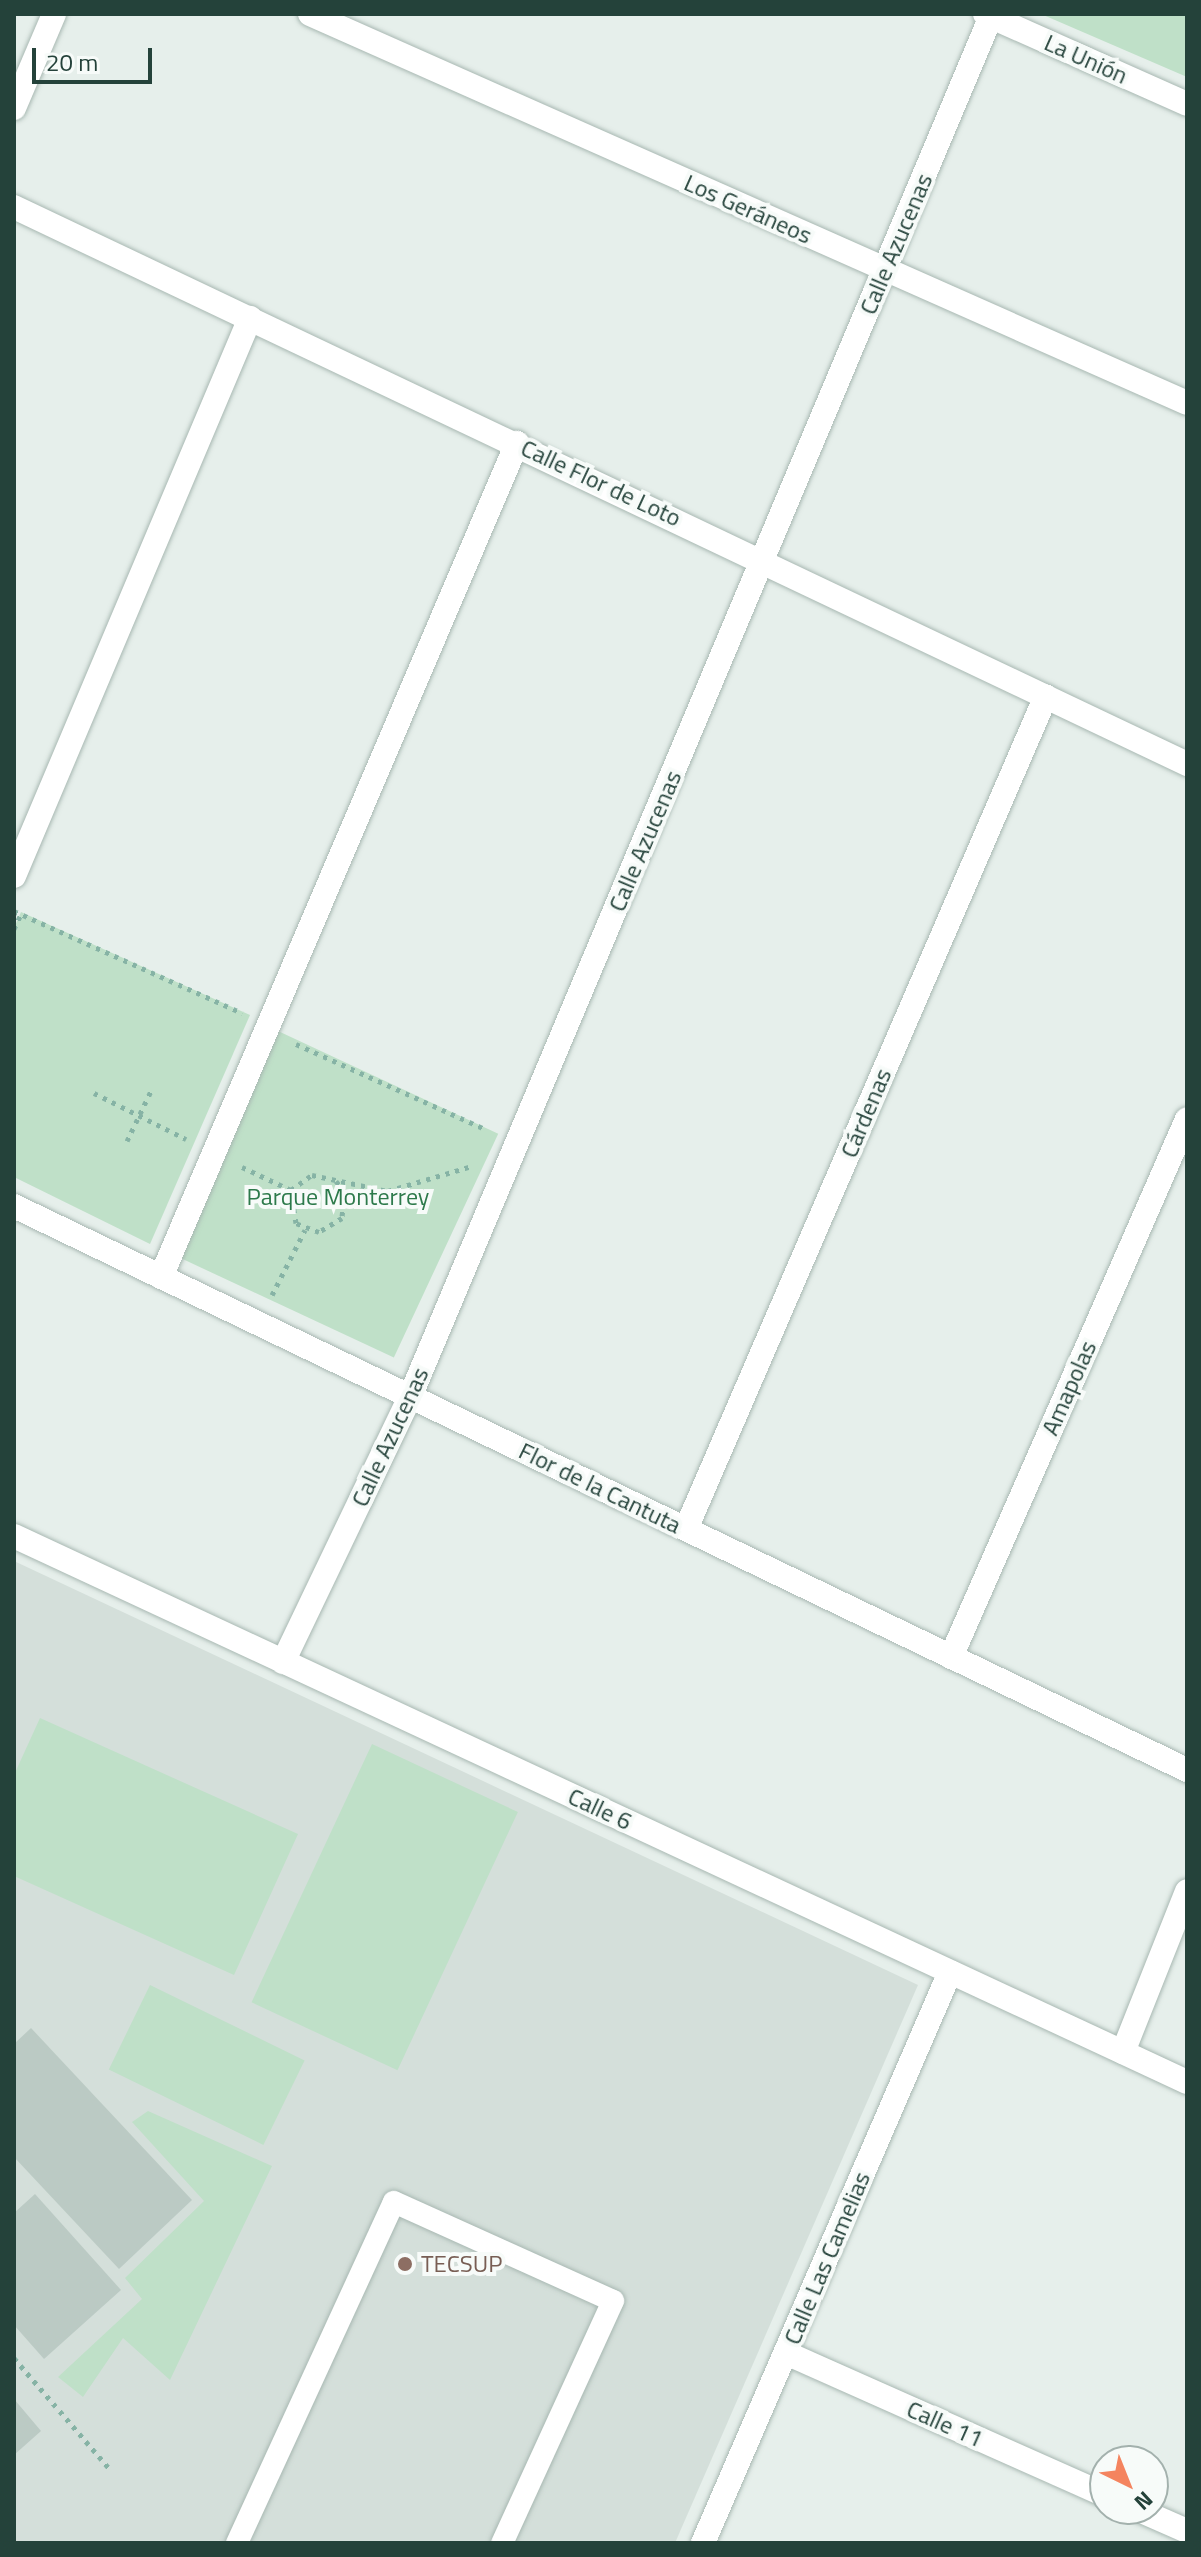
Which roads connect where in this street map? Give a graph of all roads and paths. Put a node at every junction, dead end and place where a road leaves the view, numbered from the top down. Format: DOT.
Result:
graph roads {
  1 [pos="54,14"];
  2 [pos="310,14"];
  3 [pos="989,15"];
  4 [pos="1187,104"];
  5 [pos="14,108"];
  6 [pos="14,207"];
  7 [pos="885,269"];
  8 [pos="250,318"];
  9 [pos="1187,403"];
  10 [pos="517,443"];
  11 [pos="764,559"];
  12 [pos="1046,696"];
  13 [pos="1187,764"];
  14 [pos="14,876"];
  15 [pos="17,912"];
  16 [pos="14,929"];
  17 [pos="246,1015"];
  18 [pos="266,1030"];
  19 [pos="151,1091"];
  20 [pos="94,1093"];
  21 [pos="139,1116"];
  22 [pos="1187,1119"];
  23 [pos="127,1141"];
  24 [pos="191,1141"];
  25 [pos="517,1145"];
  26 [pos="228,1161"];
  27 [pos="484,1164"];
  28 [pos="336,1181"];
  29 [pos="291,1190"];
  30 [pos="14,1206"];
  31 [pos="305,1230"];
  32 [pos="161,1277"];
  33 [pos="272,1295"];
  34 [pos="410,1397"];
  35 [pos="686,1529"];
  36 [pos="14,1536"];
  37 [pos="951,1657"];
  38 [pos="283,1662"];
  39 [pos="1187,1770"];
  40 [pos="1187,1891"];
  41 [pos="950,1972"];
  42 [pos="1123,2052"];
  43 [pos="1187,2082"];
  44 [pos="786,2353"];
  45 [pos="14,2358"];
  46 [pos="109,2468"];
  47 [pos="1089,2488"];
  48 [pos="237,2543"];
  49 [pos="502,2543"];
  50 [pos="703,2543"];
  1 -- 5 [label="street"];
  2 -- 7 [label="street, Los Geráneos"];
  3 -- 4 [label="street, La Unión"];
  3 -- 7 [label="street, Calle Azucenas"];
  6 -- 8 [label="street, Calle Flor de Loto"];
  7 -- 9 [label="street, Los Geráneos"];
  7 -- 11 [label="street, Calle Azucenas"];
  8 -- 10 [label="street, Calle Flor de Loto"];
  8 -- 14 [label="street"];
  10 -- 11 [label="street, Calle Flor de Loto"];
  10 -- 18 [label="street"];
  11 -- 12 [label="street, Calle Flor de Loto"];
  11 -- 25 [label="street, Calle Azucenas"];
  12 -- 13 [label="street, Calle Flor de Loto"];
  12 -- 35 [label="street, Cárdenas"];
  15 -- 16 [label="path"];
  15 -- 17 [label="path"];
  18 -- 25 [label="path"];
  18 -- 32 [label="street"];
  19 -- 21 [label="path"];
  20 -- 21 [label="path"];
  21 -- 23 [label="path"];
  21 -- 24 [label="path"];
  22 -- 37 [label="street, Amapolas"];
  25 -- 34 [label="street, Calle Azucenas"];
  26 -- 29 [label="path"];
  27 -- 28 [label="path"];
  28 -- 29 [label="path"];
  28 -- 31 [label="path"];
  29 -- 31 [label="path"];
  30 -- 32 [label="street, Flor de la Cantuta"];
  31 -- 33 [label="path"];
  32 -- 34 [label="street, Flor de la Cantuta"];
  34 -- 35 [label="street, Flor de la Cantuta"];
  34 -- 38 [label="street, Calle Azucenas"];
  35 -- 37 [label="street, Flor de la Cantuta"];
  36 -- 38 [label="street, Calle 6"];
  37 -- 39 [label="street, Flor de la Cantuta"];
  38 -- 41 [label="street, Calle 6"];
  40 -- 42 [label="street"];
  41 -- 42 [label="street, Calle 6"];
  41 -- 44 [label="street, Calle Las Camelias"];
  42 -- 43 [label="street, Calle 6"];
  44 -- 47 [label="street, Calle 11"];
  44 -- 50 [label="street, Calle Las Camelias"];
  45 -- 46 [label="path"];
  48 -- 49 [label="lane"];
}
